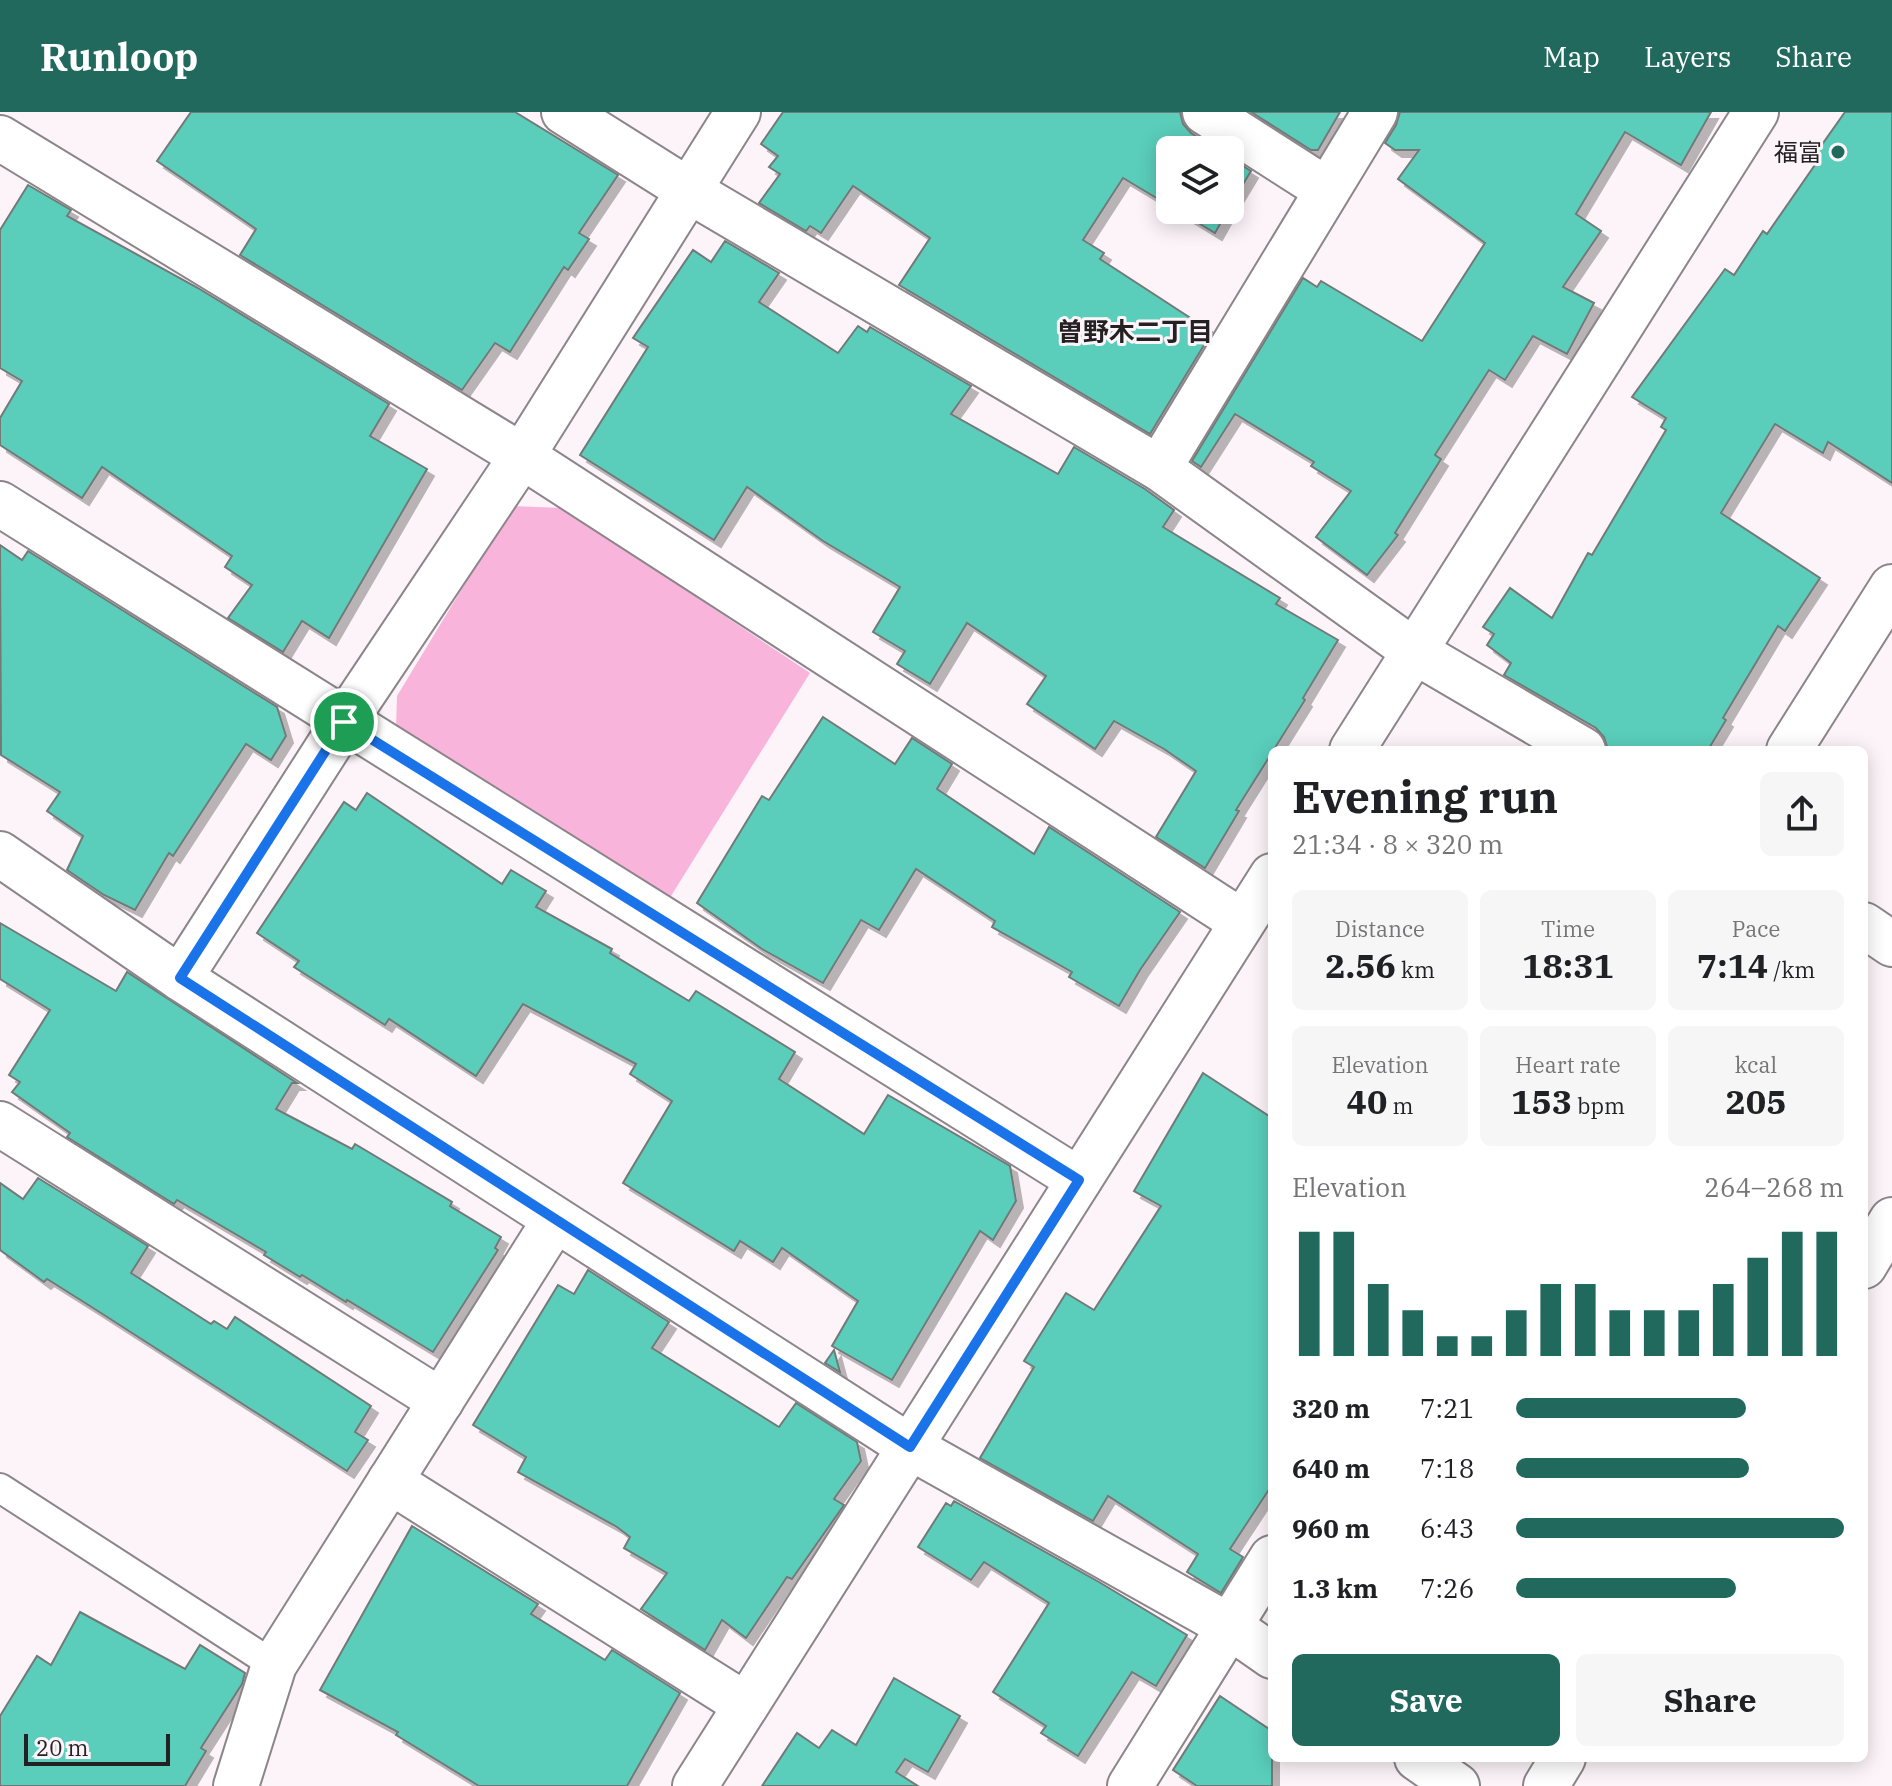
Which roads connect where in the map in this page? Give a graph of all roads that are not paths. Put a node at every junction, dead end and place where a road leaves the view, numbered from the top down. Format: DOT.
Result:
graph roads {
  1 [pos="564,112"];
  2 [pos="738,112"];
  3 [pos="1205,112"];
  4 [pos="1375,112"];
  5 [pos="1756,112"];
  6 [pos="0,138"];
  7 [pos="688,190"];
  8 [pos="1327,190"];
  9 [pos="522,456"];
  10 [pos="1159,468"];
  11 [pos="0,504"];
  12 [pos="1892,587"];
  13 [pos="1414,651"];
  14 [pos="344,722"];
  15 [pos="1355,746"];
  16 [pos="1576,746"];
  17 [pos="1792,746"];
  18 [pos="0,854"];
  19 [pos="1268,882"];
  20 [pos="1242,922"];
  21 [pos="1868,928"];
  22 [pos="1892,944"];
  23 [pos="180,978"];
  24 [pos="0,1124"];
  25 [pos="1079,1180"];
  26 [pos="555,1220"];
  27 [pos="1892,1220"];
  28 [pos="1868,1259"];
  29 [pos="441,1401"];
  30 [pos="910,1447"];
  31 [pos="390,1481"];
  32 [pos="0,1488"];
  33 [pos="1268,1564"];
  34 [pos="1229,1626"];
  35 [pos="1268,1653"];
  36 [pos="274,1665"];
  37 [pos="746,1705"];
  38 [pos="1423,1762"];
  39 [pos="1561,1762"];
  40 [pos="241,1784"];
  41 [pos="695,1786"];
  42 [pos="1130,1786"];
  43 [pos="1457,1786"];
  44 [pos="1546,1786"];
  1 -- 7 [label="street"];
  2 -- 7 [label="street"];
  3 -- 8 [label="street"];
  4 -- 8 [label="street"];
  5 -- 13 [label="street"];
  6 -- 9 [label="street"];
  7 -- 9 [label="street"];
  7 -- 10 [label="street"];
  8 -- 10 [label="street"];
  9 -- 14 [label="street"];
  9 -- 20 [label="street"];
  10 -- 13 [label="street"];
  11 -- 14 [label="street"];
  12 -- 17 [label="street"];
  13 -- 15 [label="street"];
  13 -- 16 [label="street"];
  14 -- 23 [label="street"];
  14 -- 25 [label="street"];
  18 -- 23 [label="street"];
  19 -- 20 [label="street"];
  20 -- 25 [label="street"];
  21 -- 22 [label="street"];
  23 -- 26 [label="street"];
  24 -- 29 [label="street"];
  25 -- 30 [label="street"];
  26 -- 29 [label="street"];
  26 -- 30 [label="street"];
  27 -- 28 [label="street"];
  29 -- 31 [label="street"];
  30 -- 34 [label="street"];
  30 -- 37 [label="street"];
  31 -- 36 [label="street"];
  31 -- 37 [label="street"];
  32 -- 36 [label="lane"];
  33 -- 34 [label="street"];
  34 -- 35 [label="street"];
  34 -- 42 [label="street"];
  36 -- 40 [label="street"];
  37 -- 41 [label="street"];
  38 -- 43 [label="street"];
  39 -- 44 [label="street"];
}
